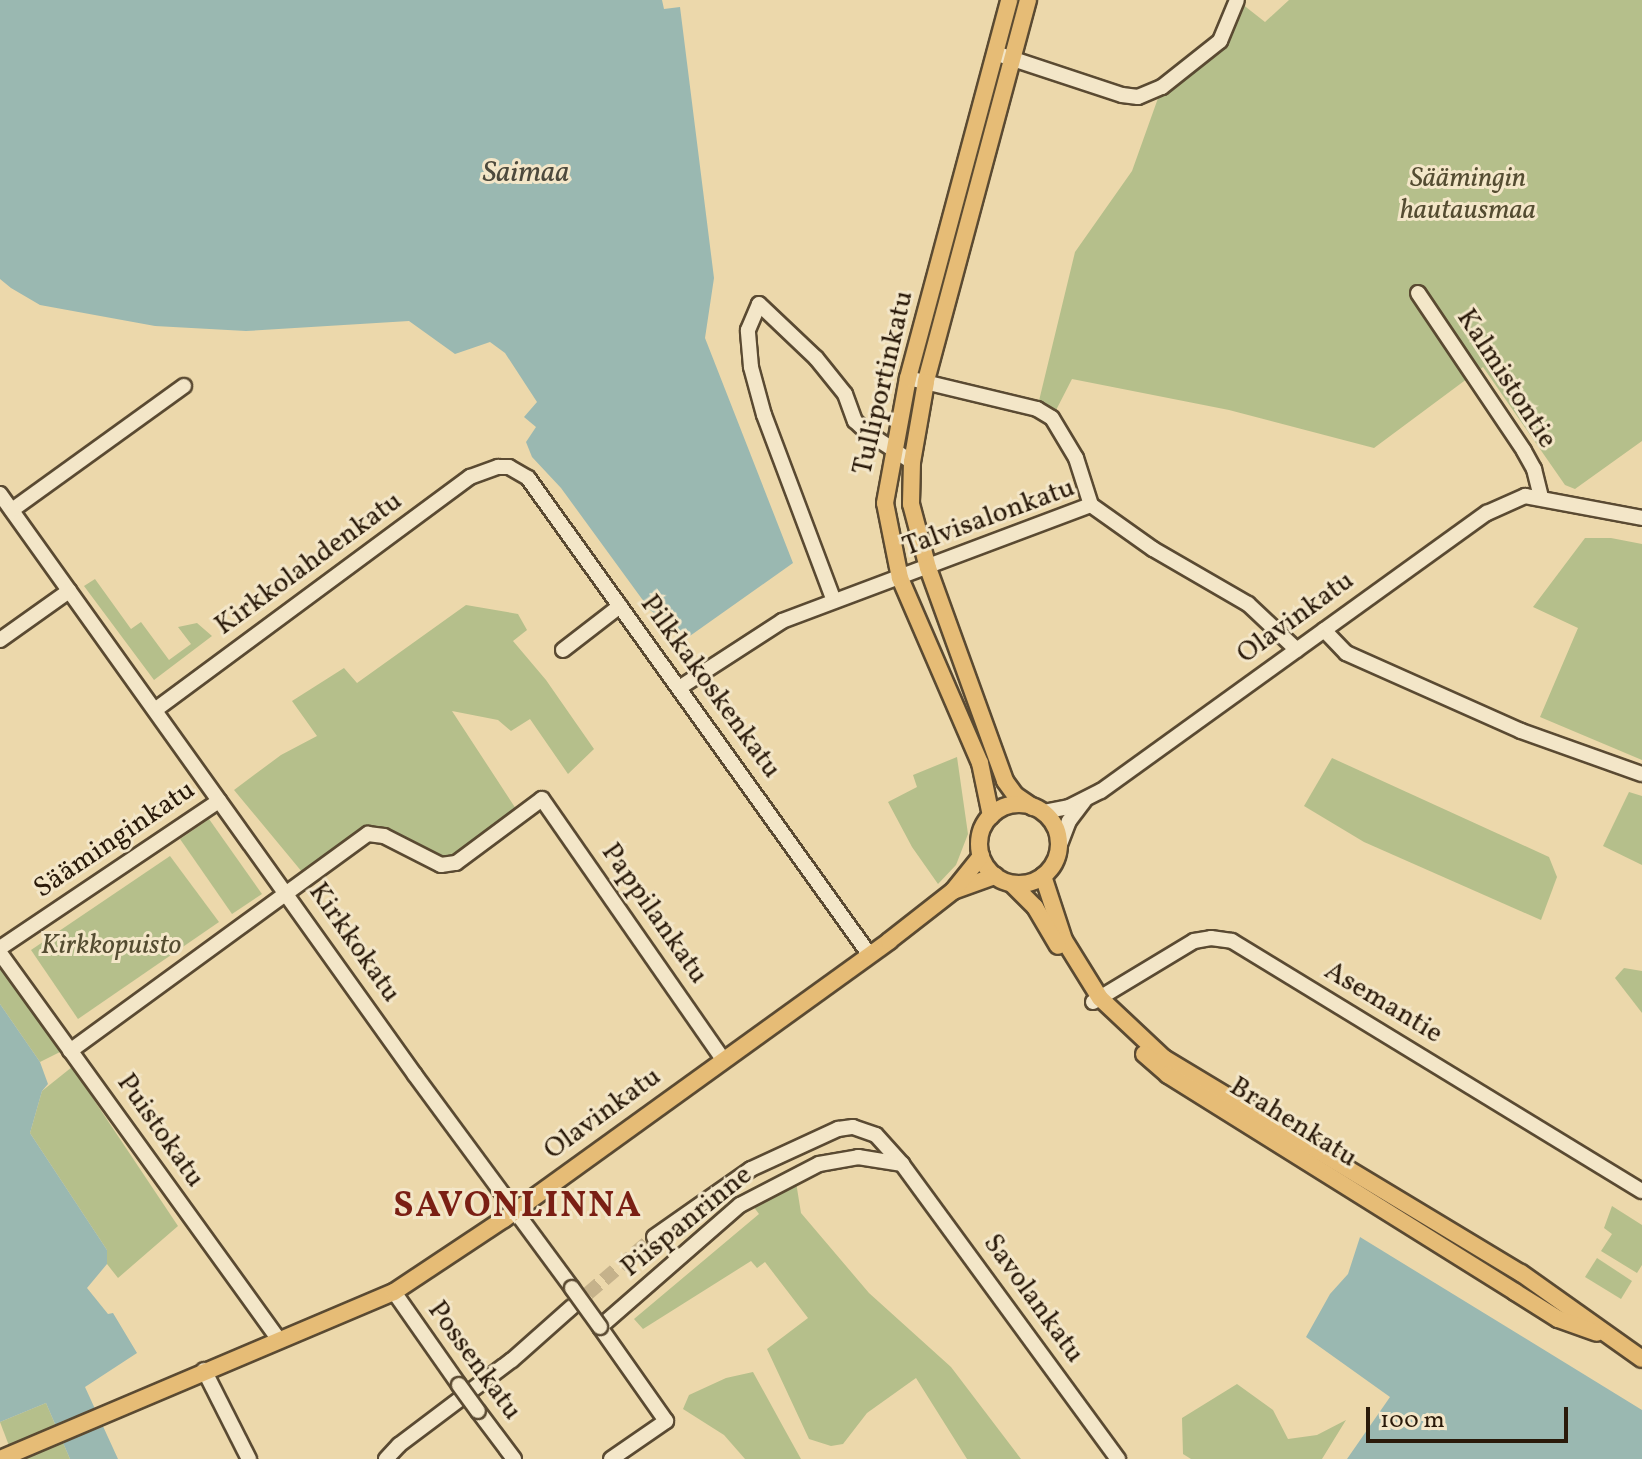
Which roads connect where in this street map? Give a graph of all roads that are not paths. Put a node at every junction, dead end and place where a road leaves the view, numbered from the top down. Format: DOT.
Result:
graph roads {
  1 [pos="1009,0"];
  2 [pos="1028,0"];
  3 [pos="1237,0"];
  4 [pos="995,53"];
  5 [pos="1013,58"];
  6 [pos="1418,293"];
  7 [pos="908,378"];
  8 [pos="926,382"];
  9 [pos="184,386"];
  10 [pos="892,450"];
  11 [pos="912,462"];
  12 [pos="498,467"];
  13 [pos="0,494"];
  14 [pos="1541,498"];
  15 [pos="1091,505"];
  16 [pos="12,510"];
  17 [pos="1642,518"];
  18 [pos="928,568"];
  19 [pos="900,578"];
  20 [pos="69,591"];
  21 [pos="834,601"];
  22 [pos="620,606"];
  23 [pos="1324,630"];
  24 [pos="0,640"];
  25 [pos="563,650"];
  26 [pos="1297,650"];
  27 [pos="679,688"];
  28 [pos="155,710"];
  29 [pos="1642,774"];
  30 [pos="1087,798"];
  31 [pos="219,801"];
  32 [pos="1038,810"];
  33 [pos="991,816"];
  34 [pos="1059,847"];
  35 [pos="981,856"];
  36 [pos="995,876"];
  37 [pos="1043,876"];
  38 [pos="1012,884"];
  39 [pos="953,891"];
  40 [pos="288,893"];
  41 [pos="0,950"];
  42 [pos="869,954"];
  43 [pos="1096,1000"];
  44 [pos="70,1051"];
  45 [pos="723,1059"];
  46 [pos="864,1129"];
  47 [pos="858,1157"];
  48 [pos="904,1167"];
  49 [pos="1642,1191"];
  50 [pos="516,1210"];
  51 [pos="654,1237"];
  52 [pos="394,1292"];
  53 [pos="572,1307"];
  54 [pos="600,1327"];
  55 [pos="278,1339"];
  56 [pos="1642,1359"];
  57 [pos="204,1370"];
  58 [pos="0,1459"];
  59 [pos="249,1459"];
  60 [pos="386,1459"];
  61 [pos="514,1459"];
  62 [pos="611,1459"];
  63 [pos="1118,1459"];
  1 -- 4 [label="main road, Tulliportinkatu"];
  2 -- 5 [label="main road, Tulliportinkatu"];
  3 -- 5 [label="street"];
  4 -- 5 [label="street"];
  4 -- 7 [label="main road, Tulliportinkatu"];
  5 -- 8 [label="main road, Tulliportinkatu"];
  6 -- 14 [label="street, Kalmistontie"];
  7 -- 8 [label="street"];
  7 -- 10 [label="main road, Tulliportinkatu"];
  8 -- 11 [label="main road, Tulliportinkatu"];
  8 -- 15 [label="street"];
  9 -- 16 [label="street"];
  10 -- 11 [label="street"];
  10 -- 19 [label="main road, Tulliportinkatu"];
  10 -- 21 [label="street"];
  11 -- 18 [label="main road, Tulliportinkatu"];
  12 -- 22 [label="street, Pilkkakoskenkatu"];
  12 -- 28 [label="street, Kirkkolahdenkatu"];
  13 -- 16 [label="street, Kirkkokatu"];
  14 -- 17 [label="street"];
  14 -- 23 [label="street, Olavinkatu"];
  15 -- 18 [label="street, Talvisalonkatu"];
  15 -- 26 [label="street, Talvisalonkatu"];
  16 -- 20 [label="street, Kirkkokatu"];
  18 -- 19 [label="street, Talvisalonkatu"];
  18 -- 32 [label="main road, Tulliportinkatu"];
  19 -- 21 [label="street, Talvisalonkatu"];
  19 -- 33 [label="main road, Tulliportinkatu"];
  20 -- 24 [label="street"];
  20 -- 28 [label="street, Kirkkokatu"];
  21 -- 27 [label="street, Talvisalonkatu"];
  22 -- 25 [label="street"];
  22 -- 27 [label="street, Pilkkakoskenkatu"];
  23 -- 26 [label="street, Olavinkatu"];
  23 -- 29 [label="street"];
  26 -- 30 [label="street, Olavinkatu"];
  27 -- 42 [label="street, Pilkkakoskenkatu"];
  28 -- 31 [label="street, Kirkkokatu"];
  30 -- 32 [label="street, Olavinkatu"];
  30 -- 34 [label="street, Olavinkatu"];
  31 -- 40 [label="street, Kirkkokatu"];
  31 -- 41 [label="street, Sääminginkatu"];
  32 -- 33 [label="main road"];
  32 -- 34 [label="main road"];
  33 -- 35 [label="main road"];
  34 -- 37 [label="main road"];
  35 -- 36 [label="main road"];
  35 -- 39 [label="main road, Olavinkatu"];
  36 -- 38 [label="main road"];
  36 -- 39 [label="main road, Olavinkatu"];
  37 -- 38 [label="main road"];
  37 -- 43 [label="main road, Brahenkatu"];
  38 -- 43 [label="main road, Brahenkatu"];
  39 -- 42 [label="main road, Olavinkatu"];
  40 -- 44 [label="street"];
  40 -- 45 [label="street, Pappilankatu"];
  40 -- 50 [label="street, Kirkkokatu"];
  41 -- 44 [label="street, Puistokatu"];
  42 -- 45 [label="main road, Olavinkatu"];
  43 -- 49 [label="street, Asemantie"];
  43 -- 56 [label="main road, Brahenkatu"];
  44 -- 55 [label="street, Puistokatu"];
  45 -- 50 [label="main road, Olavinkatu"];
  46 -- 47 [label="street"];
  46 -- 48 [label="street, Savolankatu"];
  46 -- 51 [label="street"];
  47 -- 48 [label="street, Piispanrinne"];
  47 -- 54 [label="street, Piispanrinne"];
  48 -- 63 [label="street, Savolankatu"];
  50 -- 52 [label="main road, Olavinkatu"];
  50 -- 54 [label="street, Kirkkokatu, bridge"];
  52 -- 55 [label="main road, Olavinkatu"];
  52 -- 61 [label="street, Possenkatu, bridge"];
  53 -- 60 [label="street"];
  54 -- 62 [label="street, Kirkkokatu"];
  55 -- 57 [label="main road, Olavinkatu"];
  57 -- 58 [label="main road, Olavinkatu"];
  57 -- 59 [label="street"];
}
